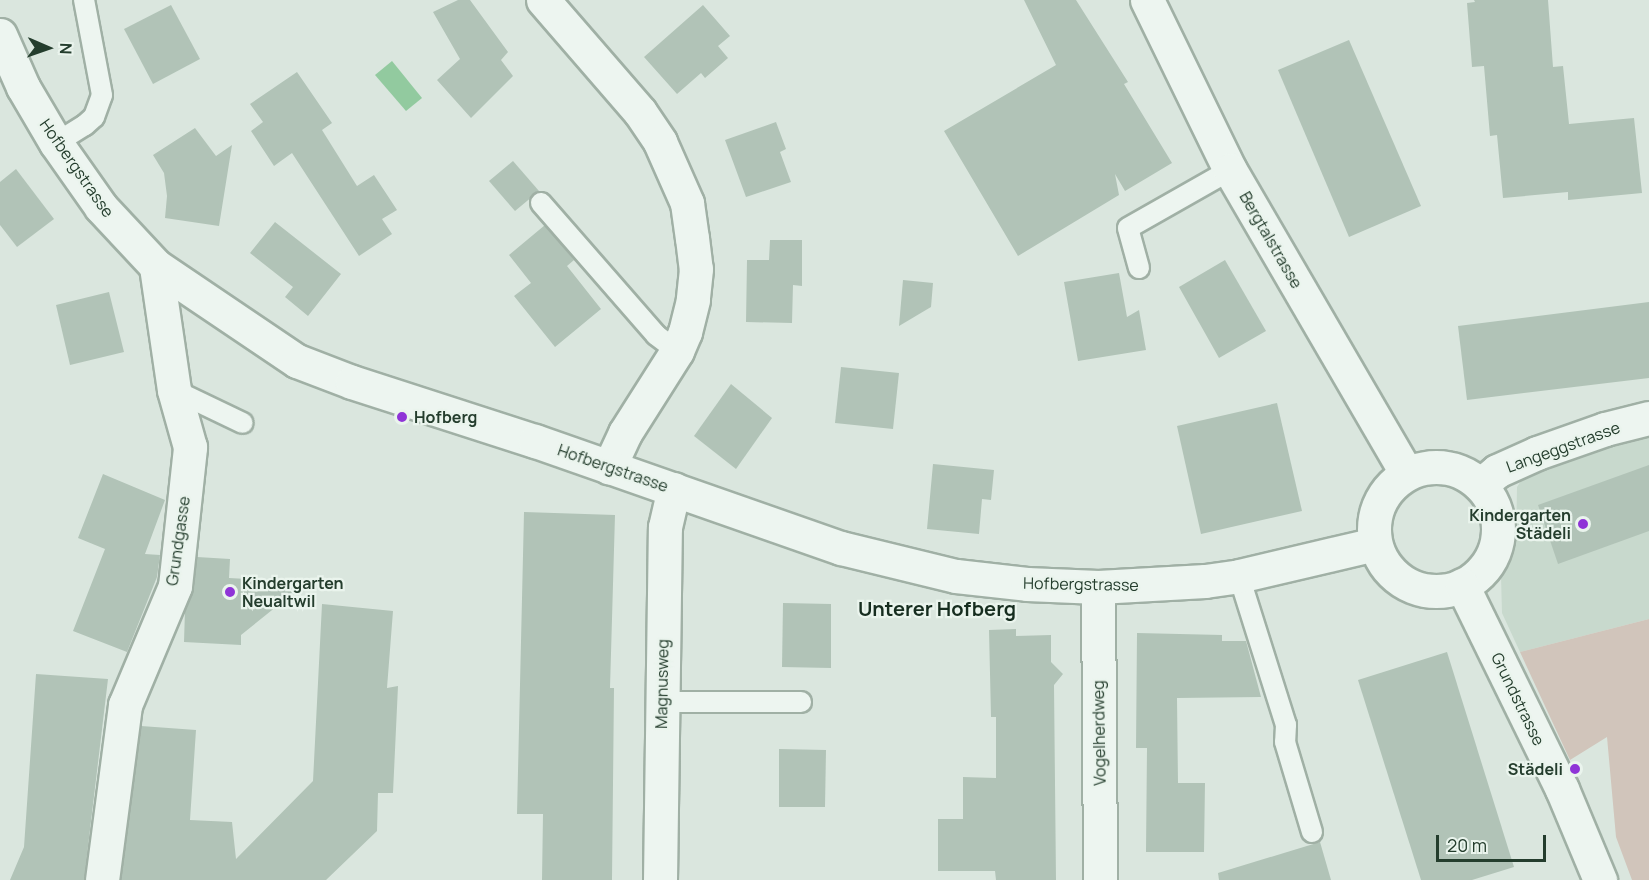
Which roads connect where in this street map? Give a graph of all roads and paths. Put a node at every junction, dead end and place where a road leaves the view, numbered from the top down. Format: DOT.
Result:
graph roads {
  1 [pos="84,0"];
  2 [pos="543,0"];
  3 [pos="1147,0"];
  4 [pos="0,35"];
  5 [pos="56,143"];
  6 [pos="1230,170"];
  7 [pos="541,203"];
  8 [pos="156,267"];
  9 [pos="1139,267"];
  10 [pos="677,351"];
  11 [pos="174,390"];
  12 [pos="1649,418"];
  13 [pos="243,423"];
  14 [pos="609,467"];
  15 [pos="1406,473"];
  16 [pos="1480,485"];
  17 [pos="674,489"];
  18 [pos="1375,544"];
  19 [pos="1239,576"];
  20 [pos="1462,585"];
  21 [pos="1098,587"];
  22 [pos="662,702"];
  23 [pos="801,702"];
  24 [pos="1312,832"];
  25 [pos="102,880"];
  26 [pos="660,880"];
  27 [pos="1100,880"];
  28 [pos="1600,880"];
  1 -- 5 [label="lane"];
  2 -- 10 [label="street"];
  3 -- 6 [label="street, Bergtalstrasse"];
  4 -- 5 [label="street, Hofbergstrasse"];
  5 -- 8 [label="street, Hofbergstrasse"];
  6 -- 9 [label="lane"];
  6 -- 15 [label="street, Bergtalstrasse"];
  7 -- 10 [label="lane"];
  8 -- 11 [label="street, Grundgasse"];
  8 -- 14 [label="street, Hofbergstrasse"];
  10 -- 14 [label="street"];
  11 -- 13 [label="lane"];
  11 -- 25 [label="street, Grundgasse"];
  12 -- 16 [label="street, Langeggstrasse"];
  14 -- 17 [label="street, Hofbergstrasse"];
  15 -- 16 [label="street"];
  15 -- 18 [label="street"];
  16 -- 20 [label="street"];
  17 -- 21 [label="street, Hofbergstrasse"];
  17 -- 22 [label="street, Magnusweg"];
  18 -- 19 [label="street, Hofbergstrasse"];
  18 -- 20 [label="street"];
  19 -- 21 [label="street, Hofbergstrasse"];
  19 -- 24 [label="lane"];
  20 -- 28 [label="street, Grundstrasse"];
  21 -- 27 [label="street, Vogelherdweg"];
  22 -- 23 [label="lane"];
  22 -- 26 [label="street, Magnusweg"];
}
